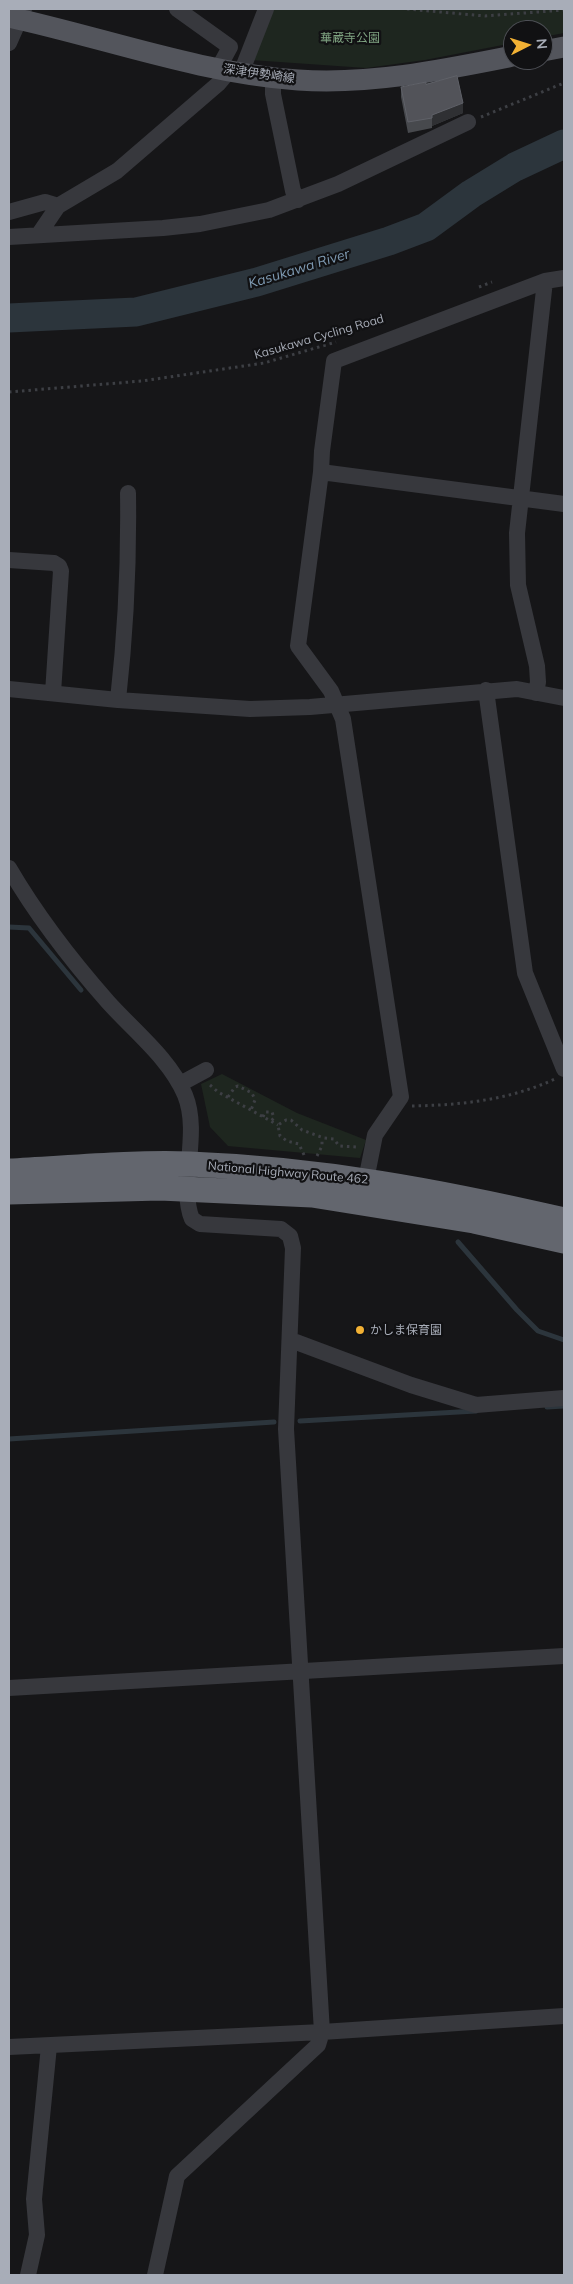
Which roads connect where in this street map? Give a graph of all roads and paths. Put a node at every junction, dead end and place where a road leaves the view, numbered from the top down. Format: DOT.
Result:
graph roads {
  1 [pos="177,9"];
  2 [pos="266,9"];
  3 [pos="407,9"];
  4 [pos="564,10"];
  5 [pos="17,15"];
  6 [pos="9,43"];
  7 [pos="503,58"];
  8 [pos="229,71"];
  9 [pos="273,78"];
  10 [pos="564,83"];
  11 [pos="468,122"];
  12 [pos="298,200"];
  13 [pos="58,206"];
  14 [pos="9,212"];
  15 [pos="38,234"];
  16 [pos="9,237"];
  17 [pos="564,278"];
  18 [pos="501,280"];
  19 [pos="545,281"];
  20 [pos="475,289"];
  21 [pos="337,342"];
  22 [pos="9,392"];
  23 [pos="321,472"];
  24 [pos="128,493"];
  25 [pos="522,498"];
  26 [pos="564,504"];
  27 [pos="9,560"];
  28 [pos="9,689"];
  29 [pos="486,690"];
  30 [pos="536,692"];
  31 [pos="52,693"];
  32 [pos="564,698"];
  33 [pos="118,700"];
  34 [pos="338,704"];
  35 [pos="9,868"];
  36 [pos="560,1073"];
  37 [pos="206,1076"];
  38 [pos="180,1084"];
  39 [pos="228,1097"];
  40 [pos="397,1103"];
  41 [pos="251,1110"];
  42 [pos="263,1117"];
  43 [pos="271,1121"];
  44 [pos="278,1125"];
  45 [pos="322,1139"];
  46 [pos="357,1154"];
  47 [pos="304,1155"];
  48 [pos="317,1157"];
  49 [pos="190,1164"];
  50 [pos="9,1171"];
  51 [pos="366,1180"];
  52 [pos="188,1189"];
  53 [pos="9,1192"];
  54 [pos="564,1220"];
  55 [pos="564,1241"];
  56 [pos="290,1341"];
  57 [pos="564,1398"];
  58 [pos="564,1656"];
  59 [pos="302,1672"];
  60 [pos="9,1688"];
  61 [pos="564,2016"];
  62 [pos="322,2032"];
  63 [pos="49,2046"];
  64 [pos="9,2047"];
  65 [pos="28,2275"];
  66 [pos="155,2275"];
  1 -- 8 [label="street"];
  2 -- 8 [label="street"];
  3 -- 4 [label="path"];
  5 -- 6 [label="street"];
  5 -- 8 [label="main road, 深津伊勢崎線"];
  7 -- 9 [label="main road, 深津伊勢崎線"];
  8 -- 9 [label="main road, 深津伊勢崎線"];
  8 -- 13 [label="street"];
  9 -- 12 [label="street"];
  10 -- 11 [label="path"];
  11 -- 12 [label="street"];
  12 -- 15 [label="street"];
  13 -- 14 [label="street"];
  13 -- 15 [label="street"];
  15 -- 16 [label="street"];
  17 -- 19 [label="street"];
  18 -- 20 [label="path"];
  19 -- 23 [label="street"];
  19 -- 25 [label="street"];
  21 -- 22 [label="path, Kasukawa Cycling Road"];
  23 -- 25 [label="street"];
  23 -- 34 [label="street"];
  24 -- 33 [label="street"];
  25 -- 26 [label="street"];
  25 -- 30 [label="street"];
  27 -- 31 [label="street"];
  28 -- 31 [label="street"];
  29 -- 30 [label="street"];
  29 -- 34 [label="street"];
  29 -- 36 [label="street"];
  30 -- 32 [label="street"];
  31 -- 33 [label="street"];
  33 -- 34 [label="street"];
  34 -- 40 [label="street"];
  35 -- 38 [label="street"];
  36 -- 40 [label="path"];
  37 -- 38 [label="street"];
  37 -- 39 [label="path"];
  38 -- 49 [label="street"];
  39 -- 41 [label="path"];
  39 -- 41 [label="path"];
  40 -- 51 [label="street"];
  41 -- 42 [label="path"];
  42 -- 43 [label="path"];
  42 -- 43 [label="path"];
  43 -- 44 [label="path"];
  44 -- 46 [label="path"];
  44 -- 47 [label="path"];
  45 -- 48 [label="path"];
  49 -- 50 [label="highway, National Highway Route 462"];
  49 -- 51 [label="highway, National Highway Route 462"];
  49 -- 52 [label="street"];
  51 -- 54 [label="highway, National Highway Route 462"];
  52 -- 53 [label="highway, National Highway Route 462"];
  52 -- 55 [label="highway, National Highway Route 462"];
  52 -- 56 [label="street"];
  56 -- 57 [label="street"];
  56 -- 59 [label="street"];
  58 -- 59 [label="street"];
  59 -- 60 [label="street"];
  59 -- 62 [label="street"];
  61 -- 62 [label="street"];
  62 -- 63 [label="street"];
  62 -- 66 [label="street"];
  63 -- 64 [label="street"];
  63 -- 65 [label="street"];
}
